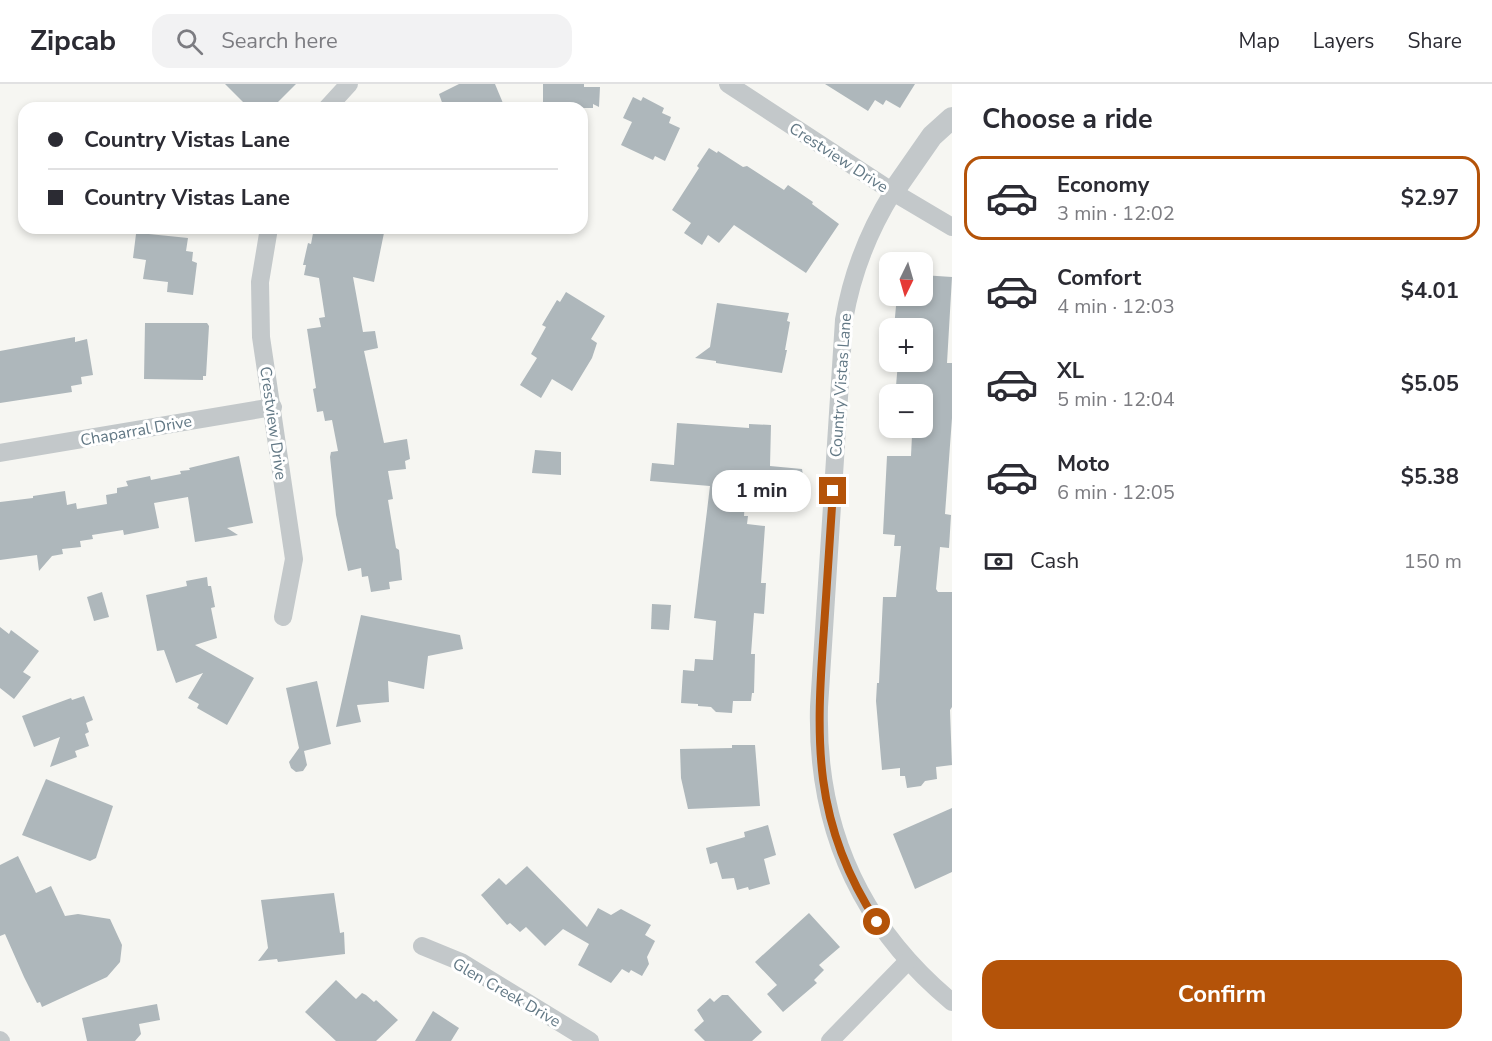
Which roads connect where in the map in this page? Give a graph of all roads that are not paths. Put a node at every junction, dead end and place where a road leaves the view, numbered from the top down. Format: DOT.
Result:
graph roads {
  1 [pos="349,84"];
  2 [pos="728,84"];
  3 [pos="332,102"];
  4 [pos="952,118"];
  5 [pos="893,192"];
  6 [pos="952,227"];
  7 [pos="266,234"];
  8 [pos="273,407"];
  9 [pos="0,453"];
  10 [pos="282,617"];
  11 [pos="422,946"];
  12 [pos="908,961"];
  13 [pos="952,1002"];
  14 [pos="591,1041"];
  15 [pos="830,1041"];
  1 -- 3 [label="street"];
  2 -- 5 [label="street, Crestview Drive"];
  4 -- 5 [label="street, Country Vistas Lane"];
  5 -- 6 [label="street, Crestview Drive"];
  5 -- 12 [label="street, Country Vistas Lane"];
  7 -- 8 [label="street, Crestview Drive"];
  8 -- 9 [label="street, Chaparral Drive"];
  8 -- 10 [label="street, Crestview Drive"];
  11 -- 14 [label="street, Glen Creek Drive"];
  12 -- 13 [label="street, Country Vistas Lane"];
  12 -- 15 [label="street"];
}
